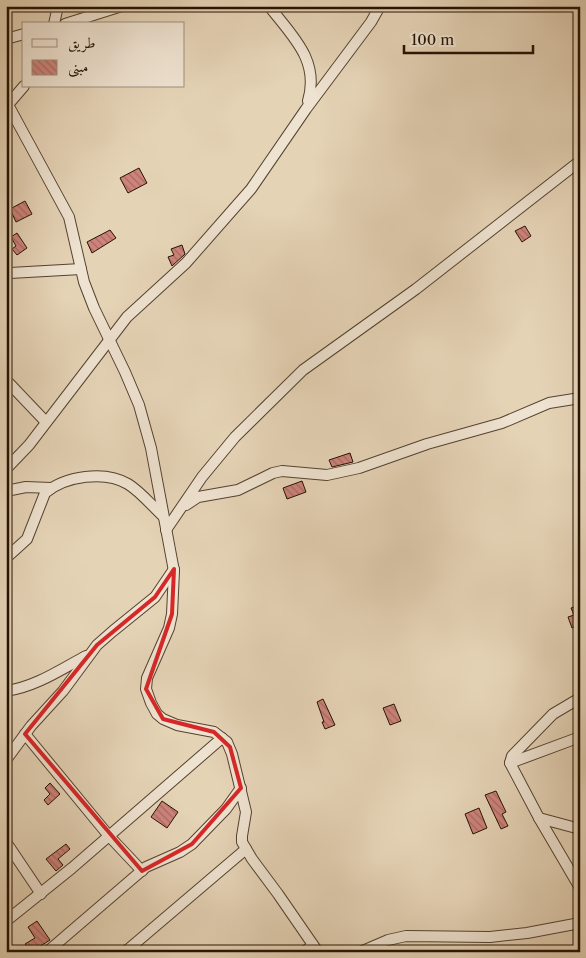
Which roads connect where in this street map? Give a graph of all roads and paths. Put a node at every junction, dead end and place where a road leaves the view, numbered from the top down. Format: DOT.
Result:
graph roads {
  1 [pos="58,6"];
  2 [pos="122,6"];
  3 [pos="269,6"];
  4 [pos="380,6"];
  5 [pos="54,22"];
  6 [pos="71,22"];
  7 [pos="22,35"];
  8 [pos="6,39"];
  9 [pos="22,88"];
  10 [pos="7,104"];
  11 [pos="306,109"];
  12 [pos="580,161"];
  13 [pos="81,269"];
  14 [pos="6,272"];
  15 [pos="108,339"];
  16 [pos="6,380"];
  17 [pos="580,398"];
  18 [pos="45,421"];
  19 [pos="7,466"];
  20 [pos="51,488"];
  21 [pos="6,491"];
  22 [pos="179,510"];
  23 [pos="163,516"];
  24 [pos="166,530"];
  25 [pos="6,558"];
  26 [pos="174,569"];
  27 [pos="91,653"];
  28 [pos="6,691"];
  29 [pos="580,698"];
  30 [pos="25,734"];
  31 [pos="580,737"];
  32 [pos="222,738"];
  33 [pos="6,760"];
  34 [pos="510,763"];
  35 [pos="241,788"];
  36 [pos="539,818"];
  37 [pos="580,829"];
  38 [pos="109,836"];
  39 [pos="6,842"];
  40 [pos="246,850"];
  41 [pos="142,871"];
  42 [pos="580,888"];
  43 [pos="41,894"];
  44 [pos="6,921"];
  45 [pos="580,923"];
  46 [pos="315,948"];
  47 [pos="47,952"];
  48 [pos="125,952"];
  49 [pos="304,952"];
  50 [pos="360,952"];
  1 -- 5 [label="street"];
  2 -- 6 [label="street"];
  3 -- 11 [label="street"];
  4 -- 11 [label="street"];
  7 -- 8 [label="street"];
  9 -- 10 [label="street"];
  10 -- 13 [label="street"];
  11 -- 15 [label="street"];
  12 -- 22 [label="street"];
  13 -- 14 [label="street"];
  13 -- 15 [label="street"];
  15 -- 18 [label="street"];
  15 -- 23 [label="street"];
  16 -- 18 [label="street"];
  17 -- 22 [label="street"];
  18 -- 19 [label="street"];
  20 -- 21 [label="street"];
  20 -- 23 [label="street"];
  20 -- 25 [label="street"];
  22 -- 24 [label="street"];
  23 -- 24 [label="street"];
  24 -- 26 [label="street"];
  26 -- 27 [label="street"];
  26 -- 32 [label="street"];
  27 -- 28 [label="street"];
  27 -- 30 [label="street"];
  29 -- 34 [label="street"];
  30 -- 33 [label="street"];
  30 -- 38 [label="street"];
  31 -- 34 [label="street"];
  32 -- 35 [label="street"];
  32 -- 38 [label="street"];
  34 -- 36 [label="street"];
  35 -- 40 [label="street"];
  35 -- 41 [label="street"];
  36 -- 37 [label="street"];
  36 -- 42 [label="street"];
  38 -- 41 [label="street"];
  38 -- 43 [label="street"];
  39 -- 43 [label="street"];
  40 -- 46 [label="street"];
  40 -- 48 [label="street"];
  41 -- 47 [label="street"];
  43 -- 44 [label="street"];
  45 -- 50 [label="street"];
  46 -- 49 [label="street"];
}
